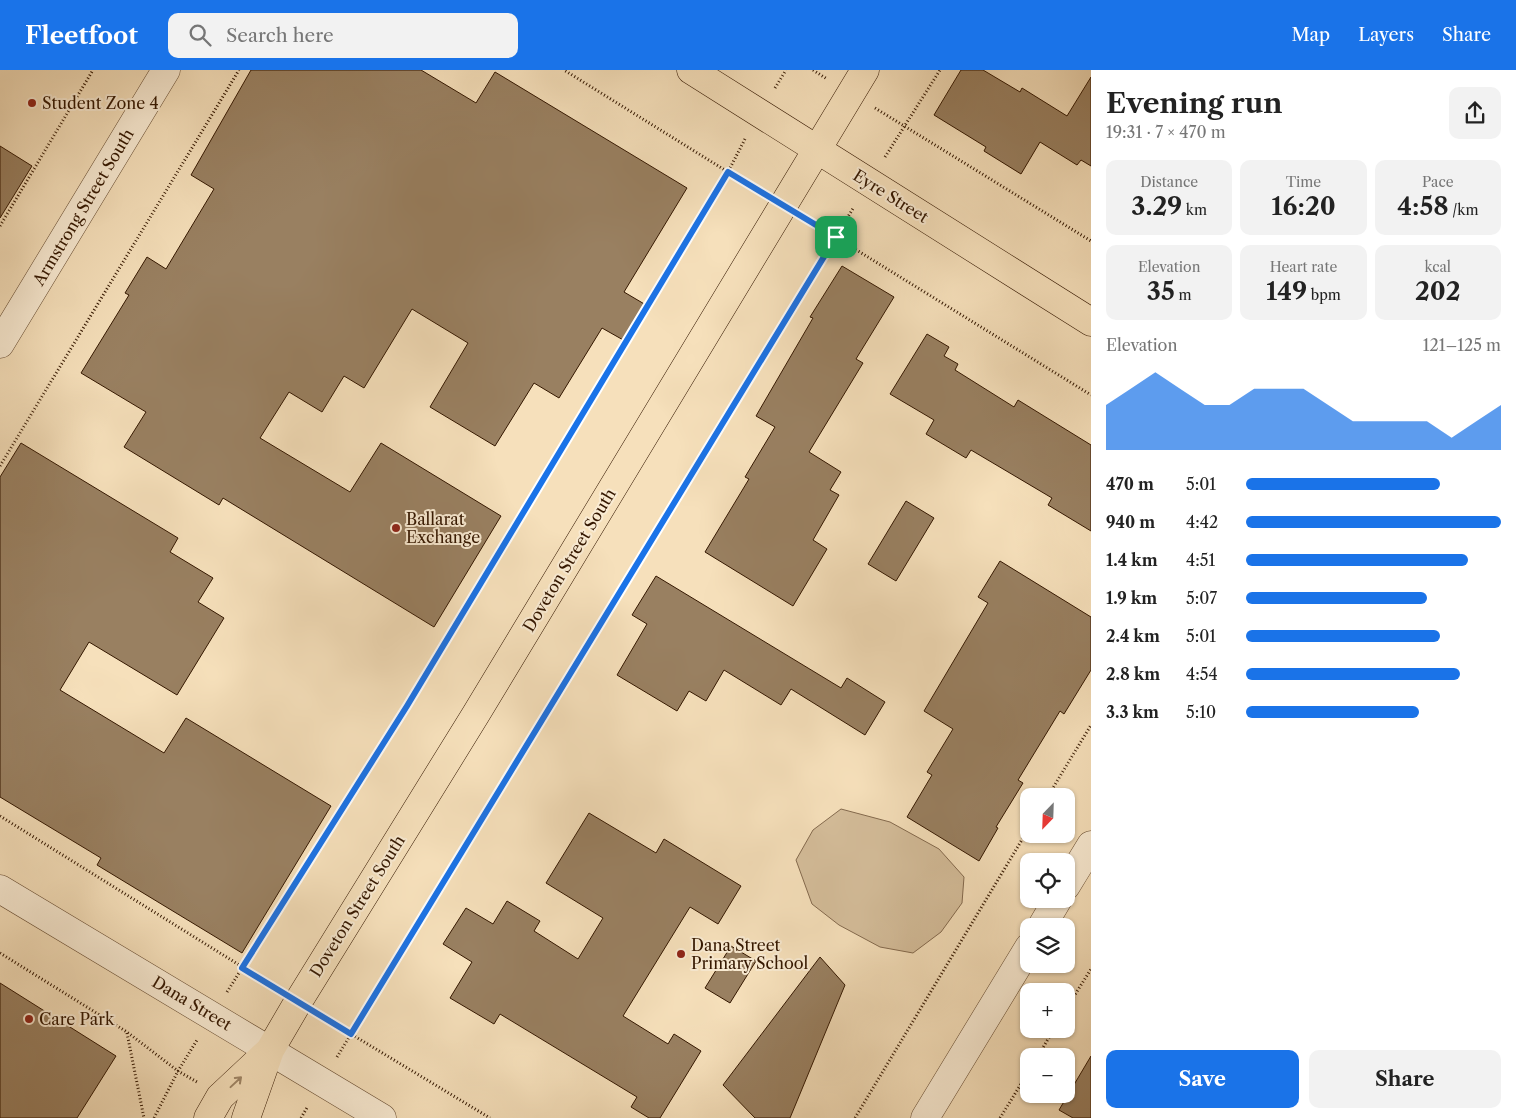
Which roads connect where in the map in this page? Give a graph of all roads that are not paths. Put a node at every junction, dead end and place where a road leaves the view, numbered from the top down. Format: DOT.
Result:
graph roads {
  1 [pos="166,70"];
  2 [pos="691,70"];
  3 [pos="865,70"];
  4 [pos="818,149"];
  5 [pos="1091,322"];
  6 [pos="0,344"];
  7 [pos="1091,845"];
  8 [pos="1075,871"];
  9 [pos="0,889"];
  10 [pos="1020,962"];
  11 [pos="270,1050"];
  12 [pos="208,1118"];
  13 [pos="246,1118"];
  14 [pos="382,1118"];
  15 [pos="925,1118"];
  1 -- 6 [label="street, Armstrong Street South"];
  2 -- 4 [label="main road, Eyre Street"];
  3 -- 4 [label="main road, Doveton Street South"];
  4 -- 5 [label="main road, Eyre Street"];
  4 -- 11 [label="main road, Doveton Street South"];
  7 -- 8 [label="street"];
  9 -- 11 [label="street, Dana Street"];
  10 -- 15 [label="street"];
  12 -- 11 [label="main road, Doveton Street South, one-way"];
  11 -- 13 [label="main road, Doveton Street South"];
  11 -- 14 [label="street, Dana Street"];
}
